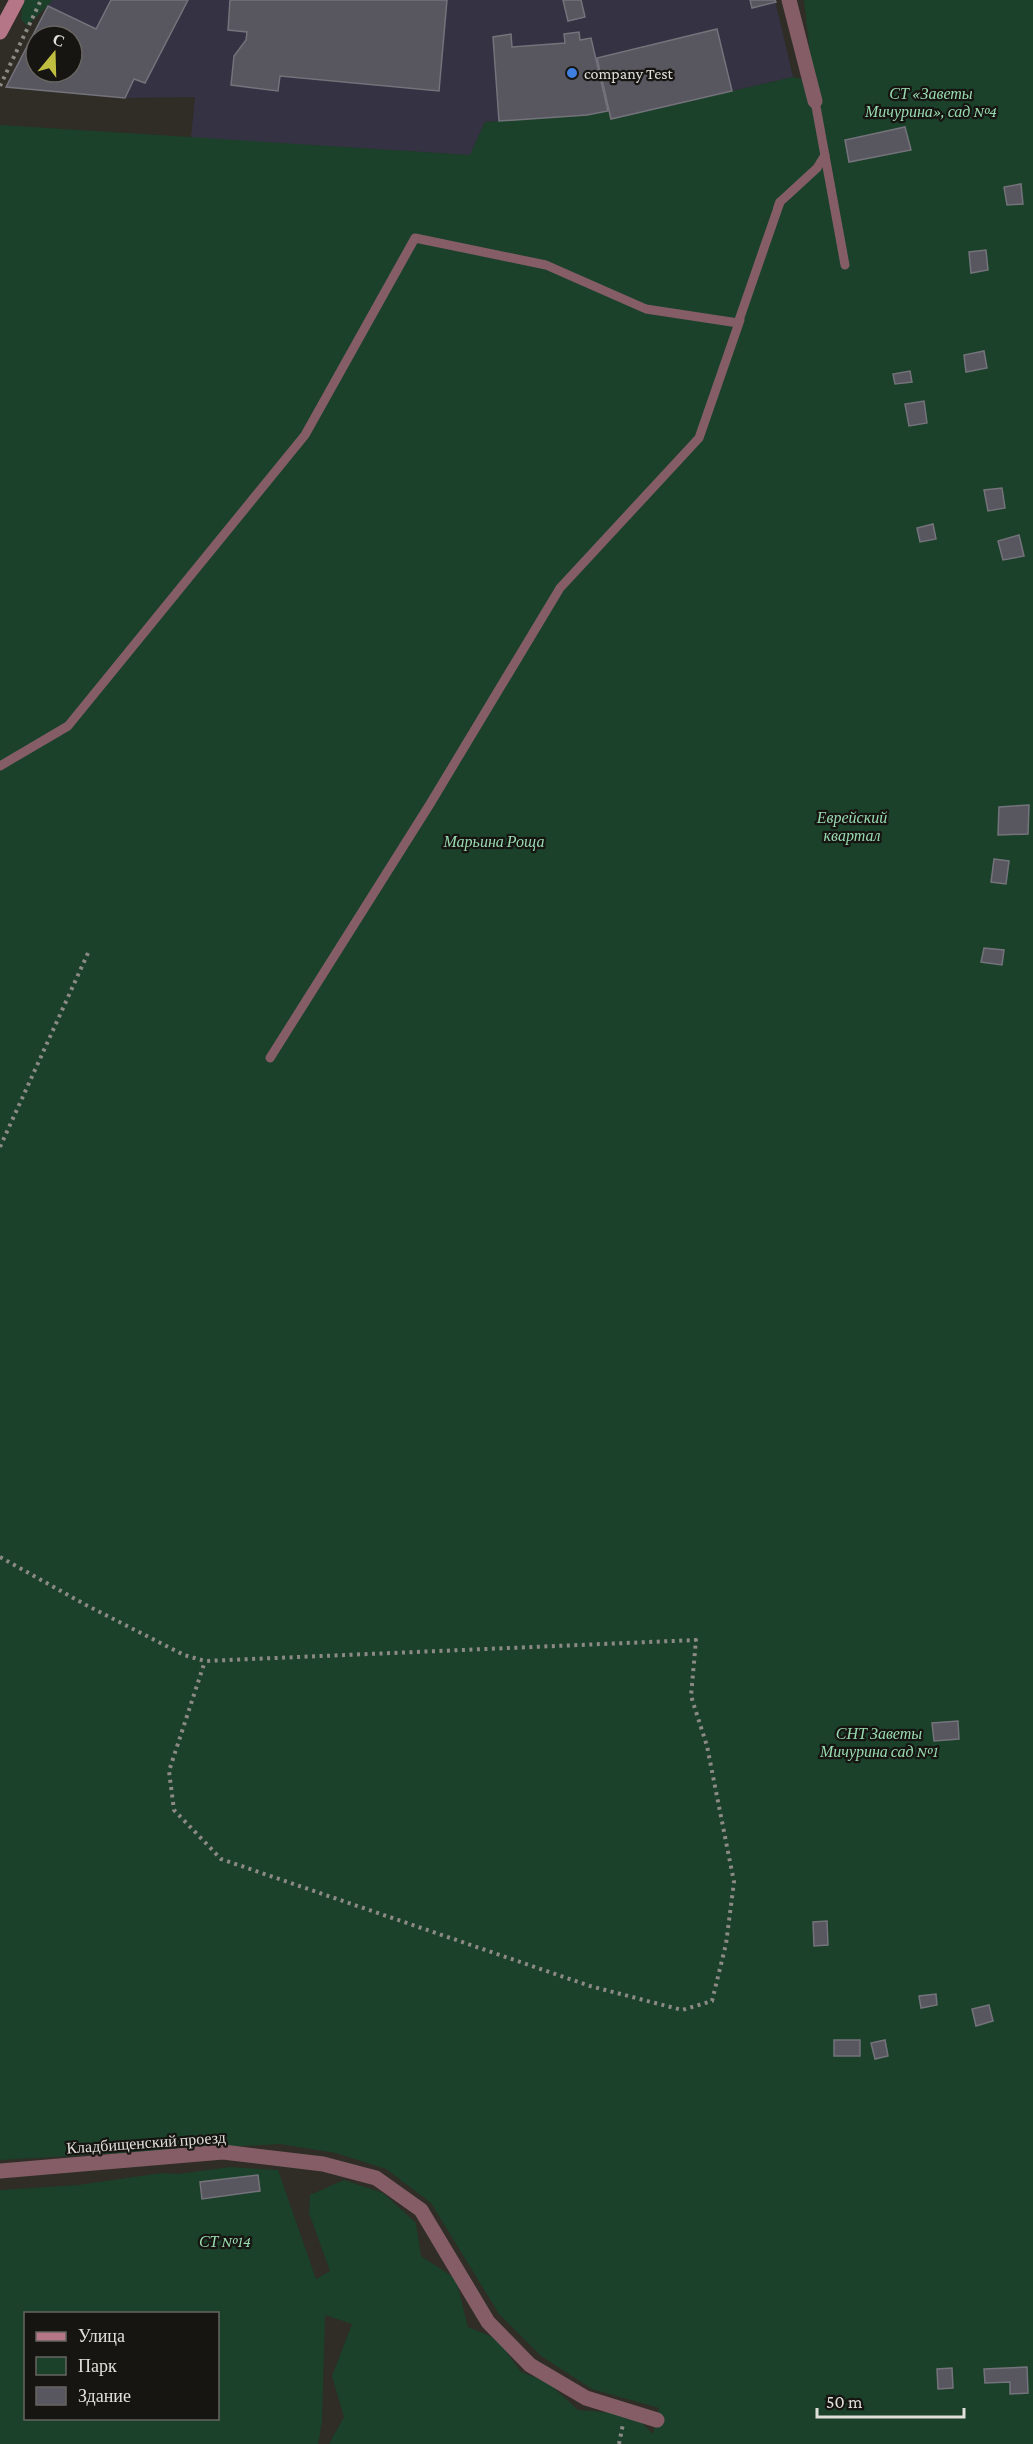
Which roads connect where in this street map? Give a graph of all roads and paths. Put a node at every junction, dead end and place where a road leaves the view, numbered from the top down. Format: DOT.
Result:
graph roads {
  1 [pos="17,0"];
  2 [pos="41,0"];
  3 [pos="789,0"];
  4 [pos="0,32"];
  5 [pos="0,86"];
  6 [pos="815,101"];
  7 [pos="825,155"];
  8 [pos="845,265"];
  9 [pos="738,322"];
  10 [pos="0,766"];
  11 [pos="87,953"];
  12 [pos="270,1058"];
  13 [pos="0,1147"];
  14 [pos="0,1557"];
  15 [pos="205,1661"];
  16 [pos="0,2171"];
  17 [pos="657,2420"];
  1 -- 4 [label="street"];
  2 -- 5 [label="path"];
  3 -- 6 [label="street"];
  6 -- 7 [label="lane"];
  7 -- 8 [label="lane"];
  7 -- 9 [label="lane"];
  9 -- 10 [label="lane"];
  9 -- 12 [label="lane"];
  11 -- 13 [label="path"];
  14 -- 15 [label="path"];
  15 -- 15 [label="path"];
  16 -- 17 [label="street, Кладбищенский проезд"];
}
